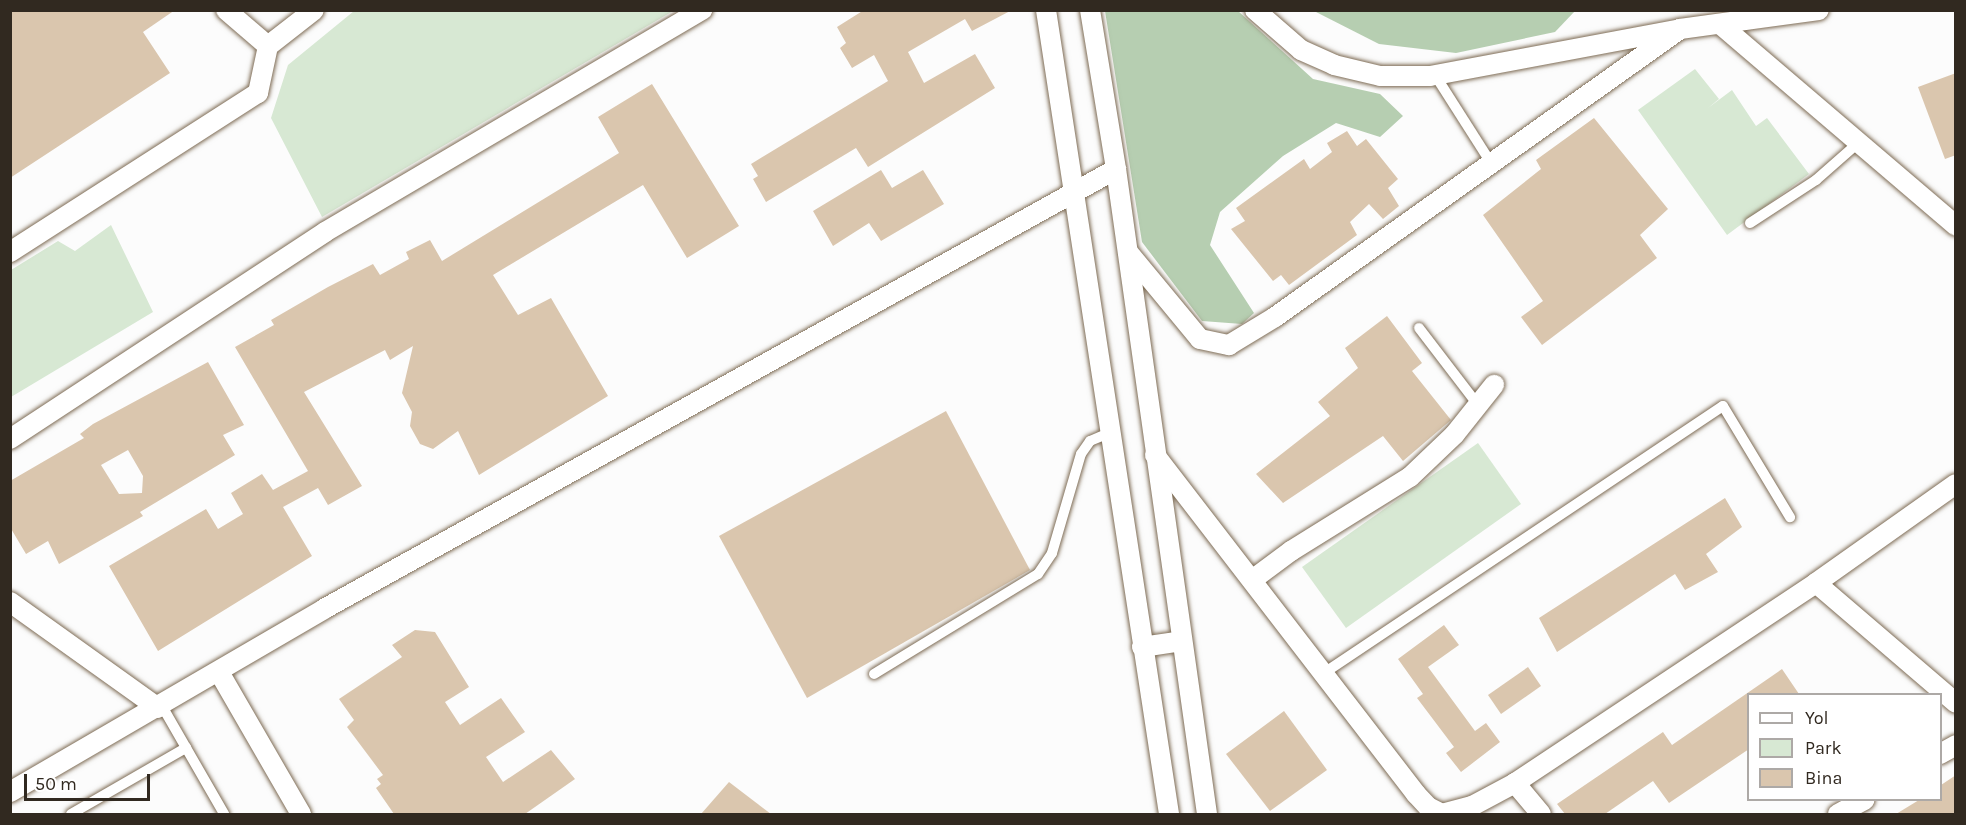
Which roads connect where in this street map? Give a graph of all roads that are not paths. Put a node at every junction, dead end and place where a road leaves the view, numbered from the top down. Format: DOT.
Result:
graph roads {
  1 [pos="226,10"];
  2 [pos="314,10"];
  3 [pos="702,10"];
  4 [pos="1046,10"];
  5 [pos="1090,10"];
  6 [pos="1255,10"];
  7 [pos="1819,10"];
  8 [pos="1721,25"];
  9 [pos="1680,29"];
  10 [pos="268,46"];
  11 [pos="1435,75"];
  12 [pos="1858,143"];
  13 [pos="1491,163"];
  14 [pos="1116,169"];
  15 [pos="1077,192"];
  16 [pos="1750,223"];
  17 [pos="1956,226"];
  18 [pos="1127,250"];
  19 [pos="10,252"];
  20 [pos="1419,328"];
  21 [pos="1494,384"];
  22 [pos="1478,405"];
  23 [pos="1109,433"];
  24 [pos="10,439"];
  25 [pos="1155,455"];
  26 [pos="1956,484"];
  27 [pos="1790,517"];
  28 [pos="1252,580"];
  29 [pos="1816,583"];
  30 [pos="10,602"];
  31 [pos="1182,641"];
  32 [pos="1142,647"];
  33 [pos="219,672"];
  34 [pos="1324,673"];
  35 [pos="874,674"];
  36 [pos="1956,703"];
  37 [pos="160,706"];
  38 [pos="1956,745"];
  39 [pos="186,748"];
  40 [pos="1942,753"];
  41 [pos="1515,783"];
  42 [pos="10,792"];
  43 [pos="1862,801"];
  44 [pos="71,814"];
  45 [pos="224,814"];
  46 [pos="301,814"];
  47 [pos="1169,814"];
  48 [pos="1207,814"];
  49 [pos="1541,814"];
  50 [pos="1838,814"];
  1 -- 10 [label="street"];
  2 -- 10 [label="street"];
  3 -- 24 [label="street"];
  4 -- 15 [label="street"];
  5 -- 14 [label="street"];
  6 -- 11 [label="street"];
  7 -- 8 [label="street"];
  8 -- 9 [label="street"];
  8 -- 12 [label="street"];
  9 -- 11 [label="street"];
  9 -- 13 [label="street"];
  10 -- 19 [label="street"];
  11 -- 13 [label="lane"];
  12 -- 16 [label="lane"];
  12 -- 17 [label="street"];
  13 -- 18 [label="street"];
  14 -- 15 [label="street"];
  14 -- 18 [label="street"];
  15 -- 23 [label="street"];
  15 -- 33 [label="street"];
  18 -- 25 [label="street"];
  20 -- 22 [label="lane"];
  21 -- 22 [label="street"];
  22 -- 28 [label="street"];
  23 -- 32 [label="street"];
  23 -- 35 [label="lane"];
  25 -- 28 [label="street"];
  25 -- 31 [label="street"];
  26 -- 29 [label="street"];
  27 -- 34 [label="lane"];
  28 -- 34 [label="street"];
  29 -- 36 [label="street"];
  29 -- 41 [label="street"];
  30 -- 37 [label="street"];
  31 -- 32 [label="street"];
  31 -- 48 [label="street"];
  32 -- 47 [label="street"];
  33 -- 37 [label="street"];
  33 -- 46 [label="street"];
  34 -- 41 [label="street"];
  37 -- 39 [label="lane"];
  37 -- 42 [label="street"];
  38 -- 40 [label="street"];
  39 -- 44 [label="lane"];
  39 -- 45 [label="lane"];
  41 -- 49 [label="street"];
  43 -- 50 [label="street"];
}
